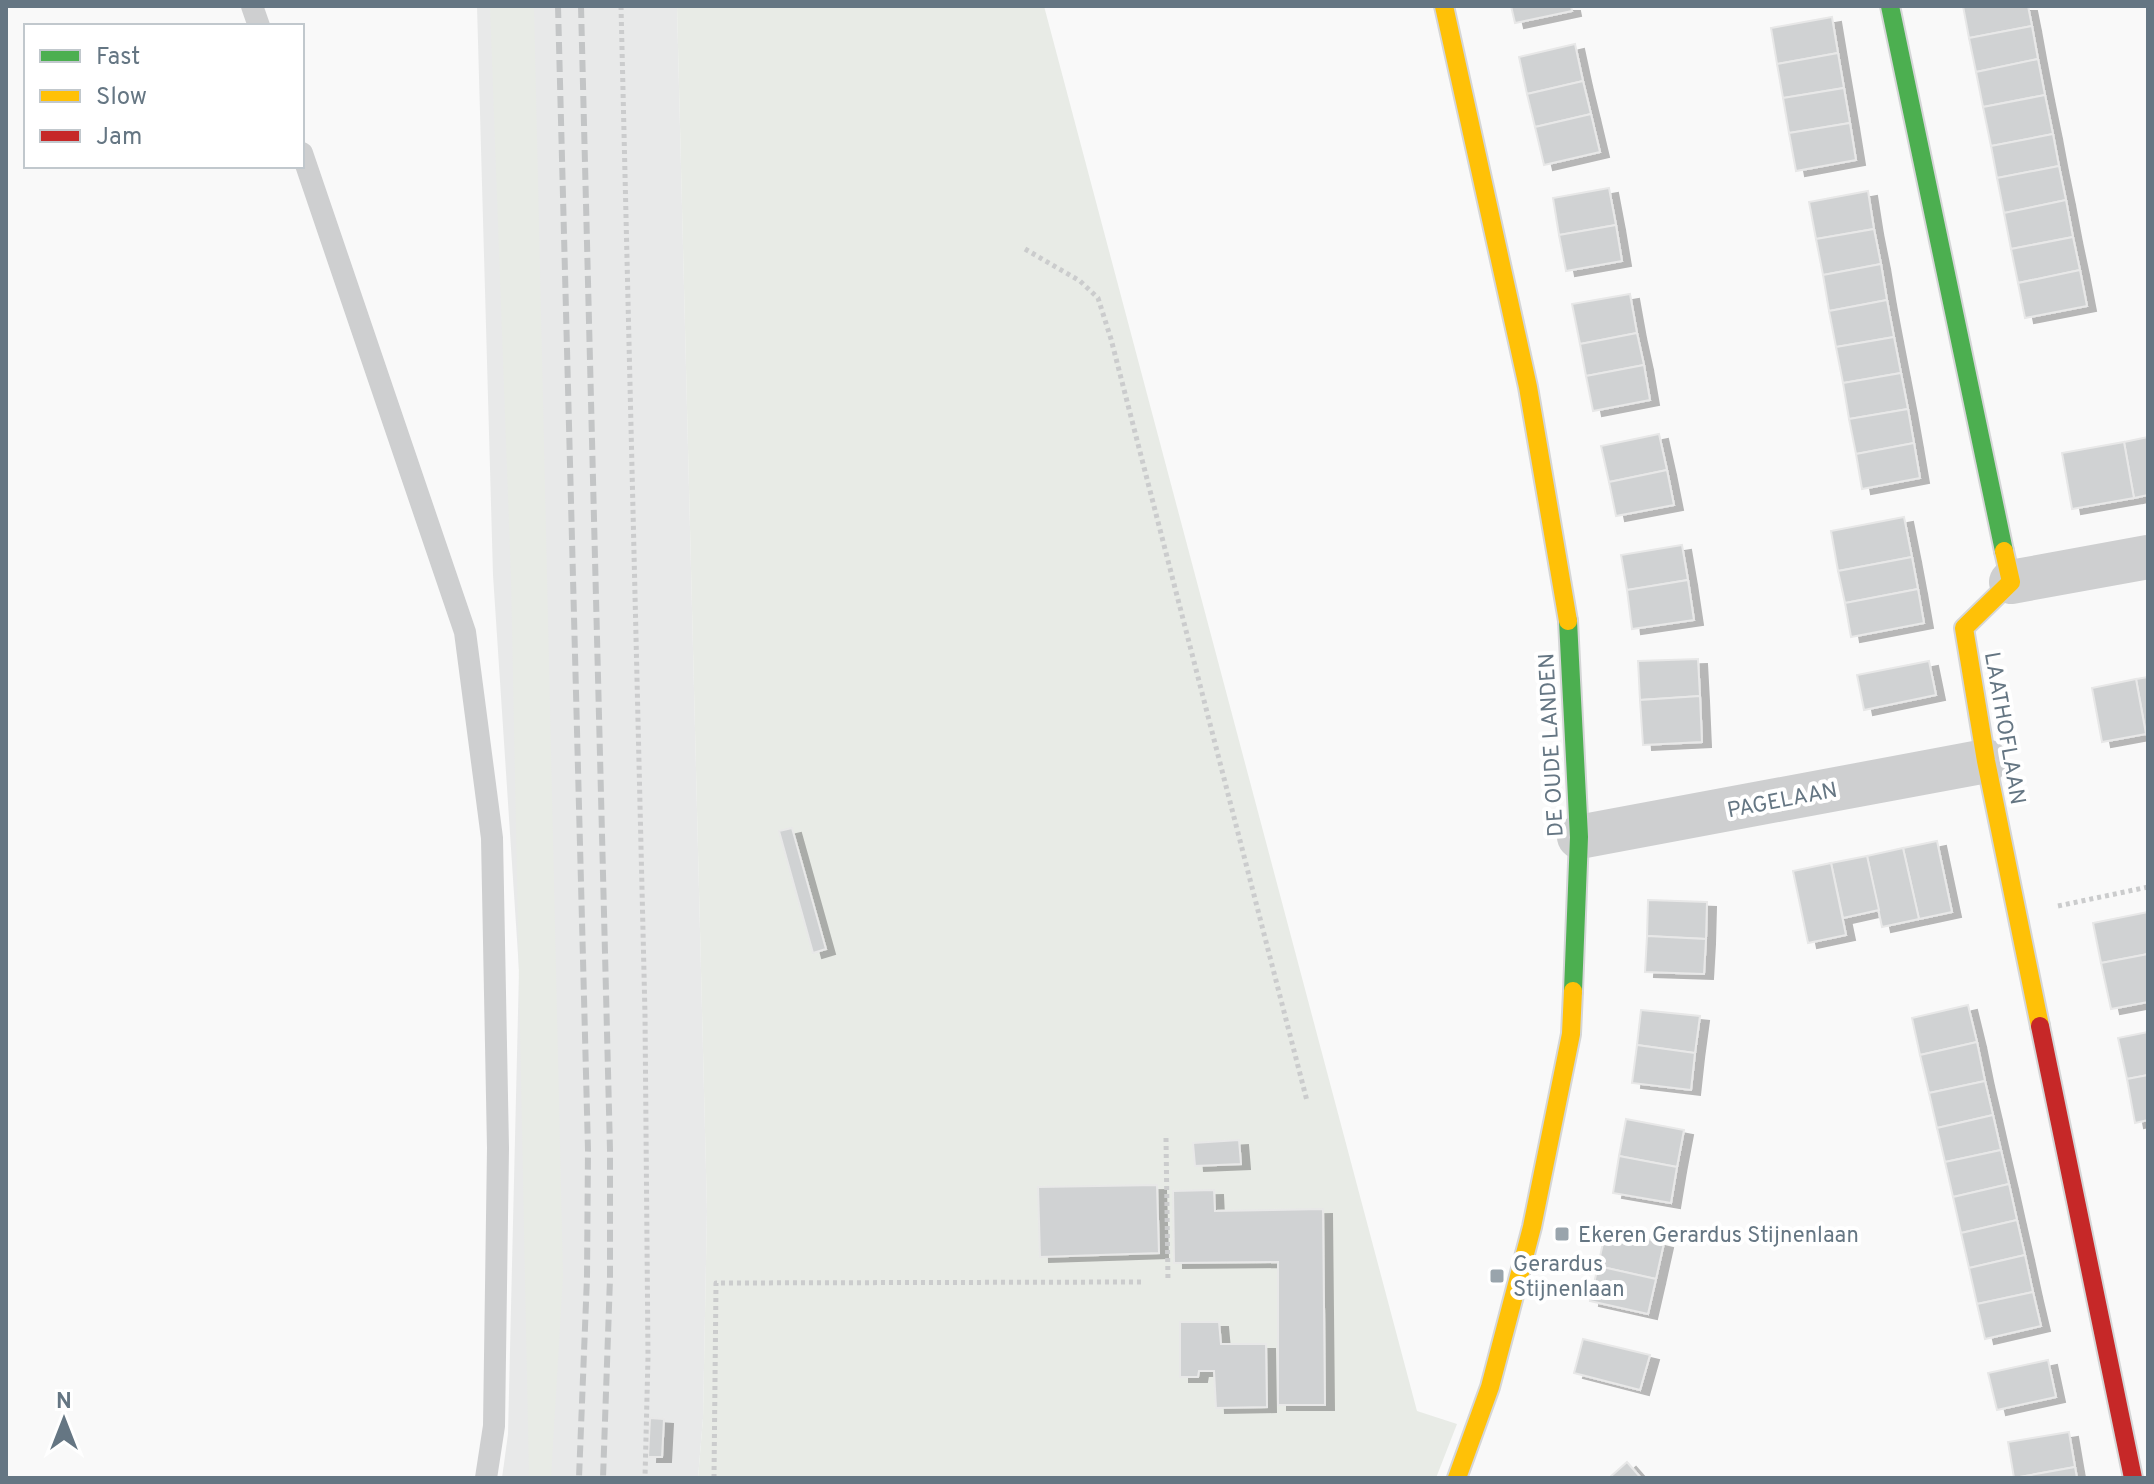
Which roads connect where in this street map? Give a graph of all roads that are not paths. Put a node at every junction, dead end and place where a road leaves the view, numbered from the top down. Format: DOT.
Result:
graph roads {
  1 [pos="1444,6"];
  2 [pos="1890,6"];
  3 [pos="304,159"];
  4 [pos="2148,557"];
  5 [pos="2011,582"];
  6 [pos="1986,761"];
  7 [pos="1579,837"];
  8 [pos="486,1478"];
  9 [pos="1457,1478"];
  10 [pos="2133,1478"];
  1 -- 7 [label="street, DE OUDE LANDEN"];
  2 -- 5 [label="street"];
  3 -- 8 [label="lane"];
  4 -- 5 [label="street"];
  5 -- 6 [label="street, LAATHOFLAAN"];
  6 -- 7 [label="street, PAGELAAN"];
  6 -- 10 [label="street, LAATHOFLAAN"];
  7 -- 9 [label="street, DE OUDE LANDEN"];
}
